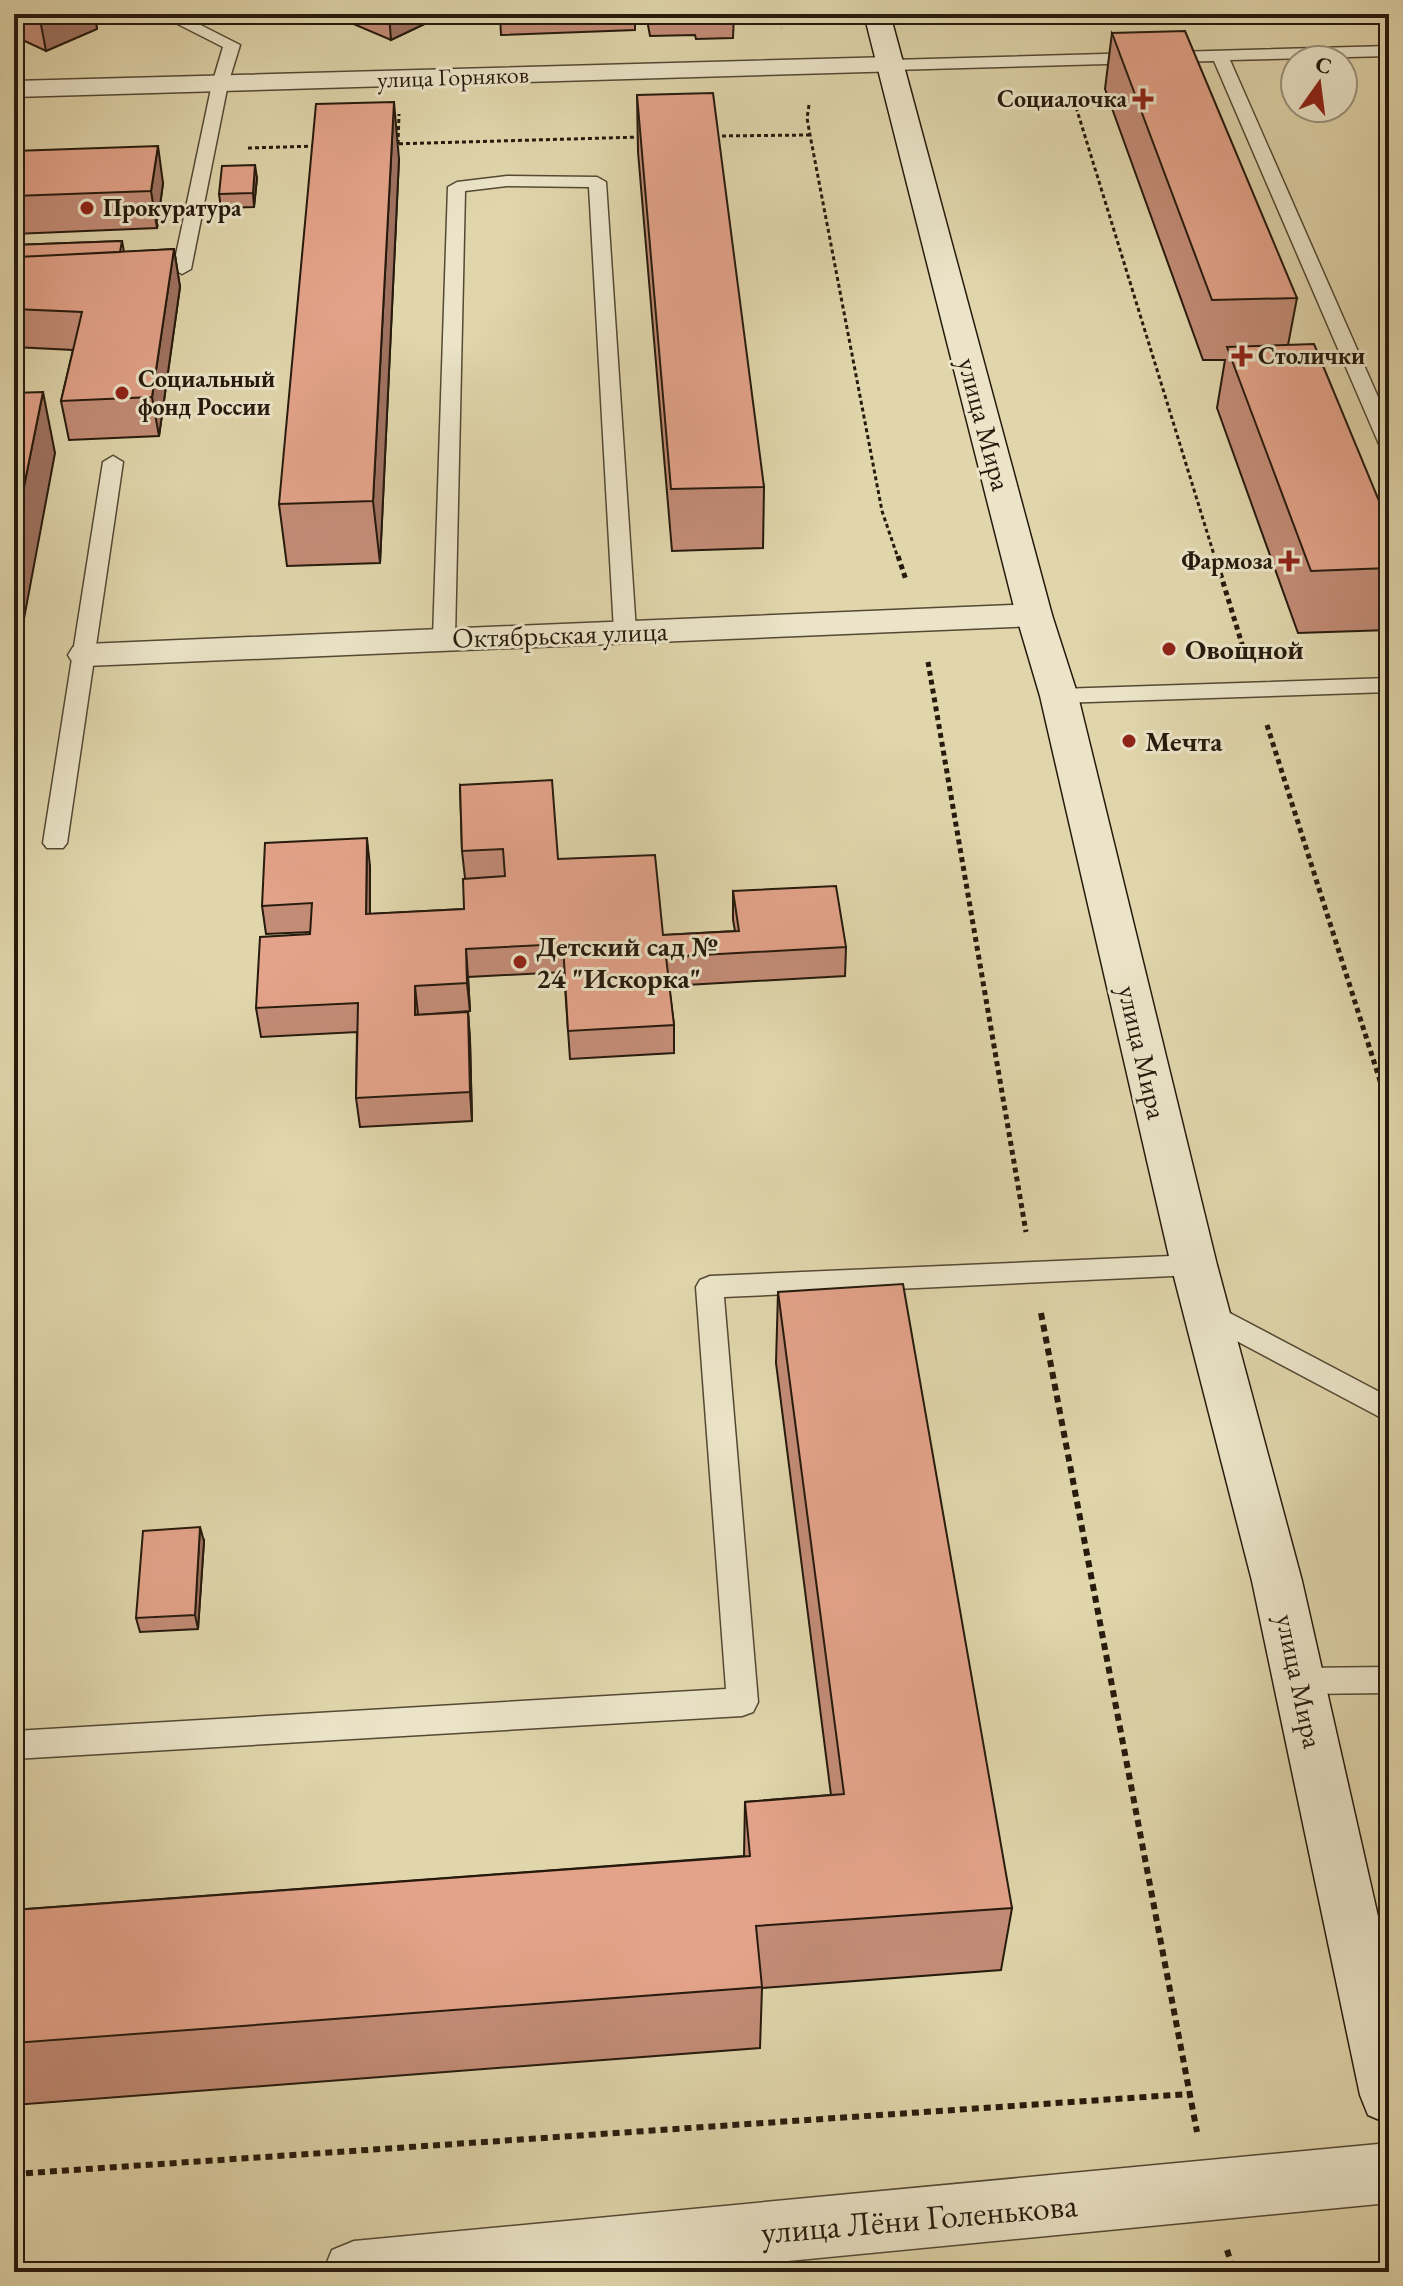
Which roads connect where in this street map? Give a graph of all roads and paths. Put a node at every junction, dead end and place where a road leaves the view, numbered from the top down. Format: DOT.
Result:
graph roads {
  1 [pos="166,14"];
  2 [pos="877,14"];
  3 [pos="1389,51"];
  4 [pos="1220,56"];
  5 [pos="1062,62"];
  6 [pos="892,65"];
  7 [pos="806,67"];
  8 [pos="220,84"];
  9 [pos="14,89"];
  10 [pos="182,269"];
  11 [pos="1389,444"];
  12 [pos="113,462"];
  13 [pos="1034,615"];
  14 [pos="921,619"];
  15 [pos="625,631"];
  16 [pos="444,638"];
  17 [pos="86,655"];
  18 [pos="1389,685"];
  19 [pos="1256,690"];
  20 [pos="1059,696"];
  21 [pos="55,843"];
  22 [pos="1389,1109"];
  23 [pos="1194,1265"];
  24 [pos="1033,1271"];
  25 [pos="1209,1313"];
  26 [pos="1389,1411"];
  27 [pos="1389,1680"];
  28 [pos="1299,1681"];
  29 [pos="14,1745"];
  30 [pos="1189,2094"];
  31 [pos="1389,2095"];
  32 [pos="1389,2173"];
  33 [pos="14,2174"];
  34 [pos="1208,2191"];
  35 [pos="354,2272"];
  36 [pos="1234,2272"];
  1 -- 8 [label="lane"];
  2 -- 6 [label="main road, улица Мира"];
  3 -- 4 [label="lane"];
  4 -- 5 [label="lane"];
  4 -- 11 [label="lane"];
  5 -- 6 [label="lane"];
  5 -- 19 [label="path"];
  6 -- 7 [label="main road, улица Горняков"];
  6 -- 13 [label="main road, улица Мира"];
  7 -- 8 [label="main road, улица Горняков"];
  7 -- 14 [label="path"];
  8 -- 9 [label="main road, улица Горняков"];
  8 -- 10 [label="lane"];
  12 -- 17 [label="lane"];
  13 -- 14 [label="main road, Октябрьская улица"];
  13 -- 20 [label="main road, улица Мира"];
  14 -- 15 [label="main road, Октябрьская улица"];
  14 -- 24 [label="path"];
  15 -- 16 [label="main road, Октябрьская улица"];
  15 -- 16 [label="lane"];
  16 -- 17 [label="main road, Октябрьская улица"];
  17 -- 21 [label="lane"];
  18 -- 19 [label="lane"];
  19 -- 20 [label="lane"];
  19 -- 22 [label="path"];
  20 -- 23 [label="main road, улица Мира"];
  23 -- 24 [label="lane"];
  23 -- 25 [label="main road, улица Мира"];
  24 -- 29 [label="lane"];
  24 -- 30 [label="path"];
  25 -- 26 [label="lane"];
  25 -- 28 [label="main road, улица Мира"];
  27 -- 28 [label="lane"];
  28 -- 31 [label="main road, улица Мира"];
  30 -- 33 [label="path"];
  30 -- 34 [label="path"];
  32 -- 34 [label="main road, улица Лёни Голенькова"];
  34 -- 35 [label="main road, улица Лёни Голенькова"];
  34 -- 36 [label="path"];
}
